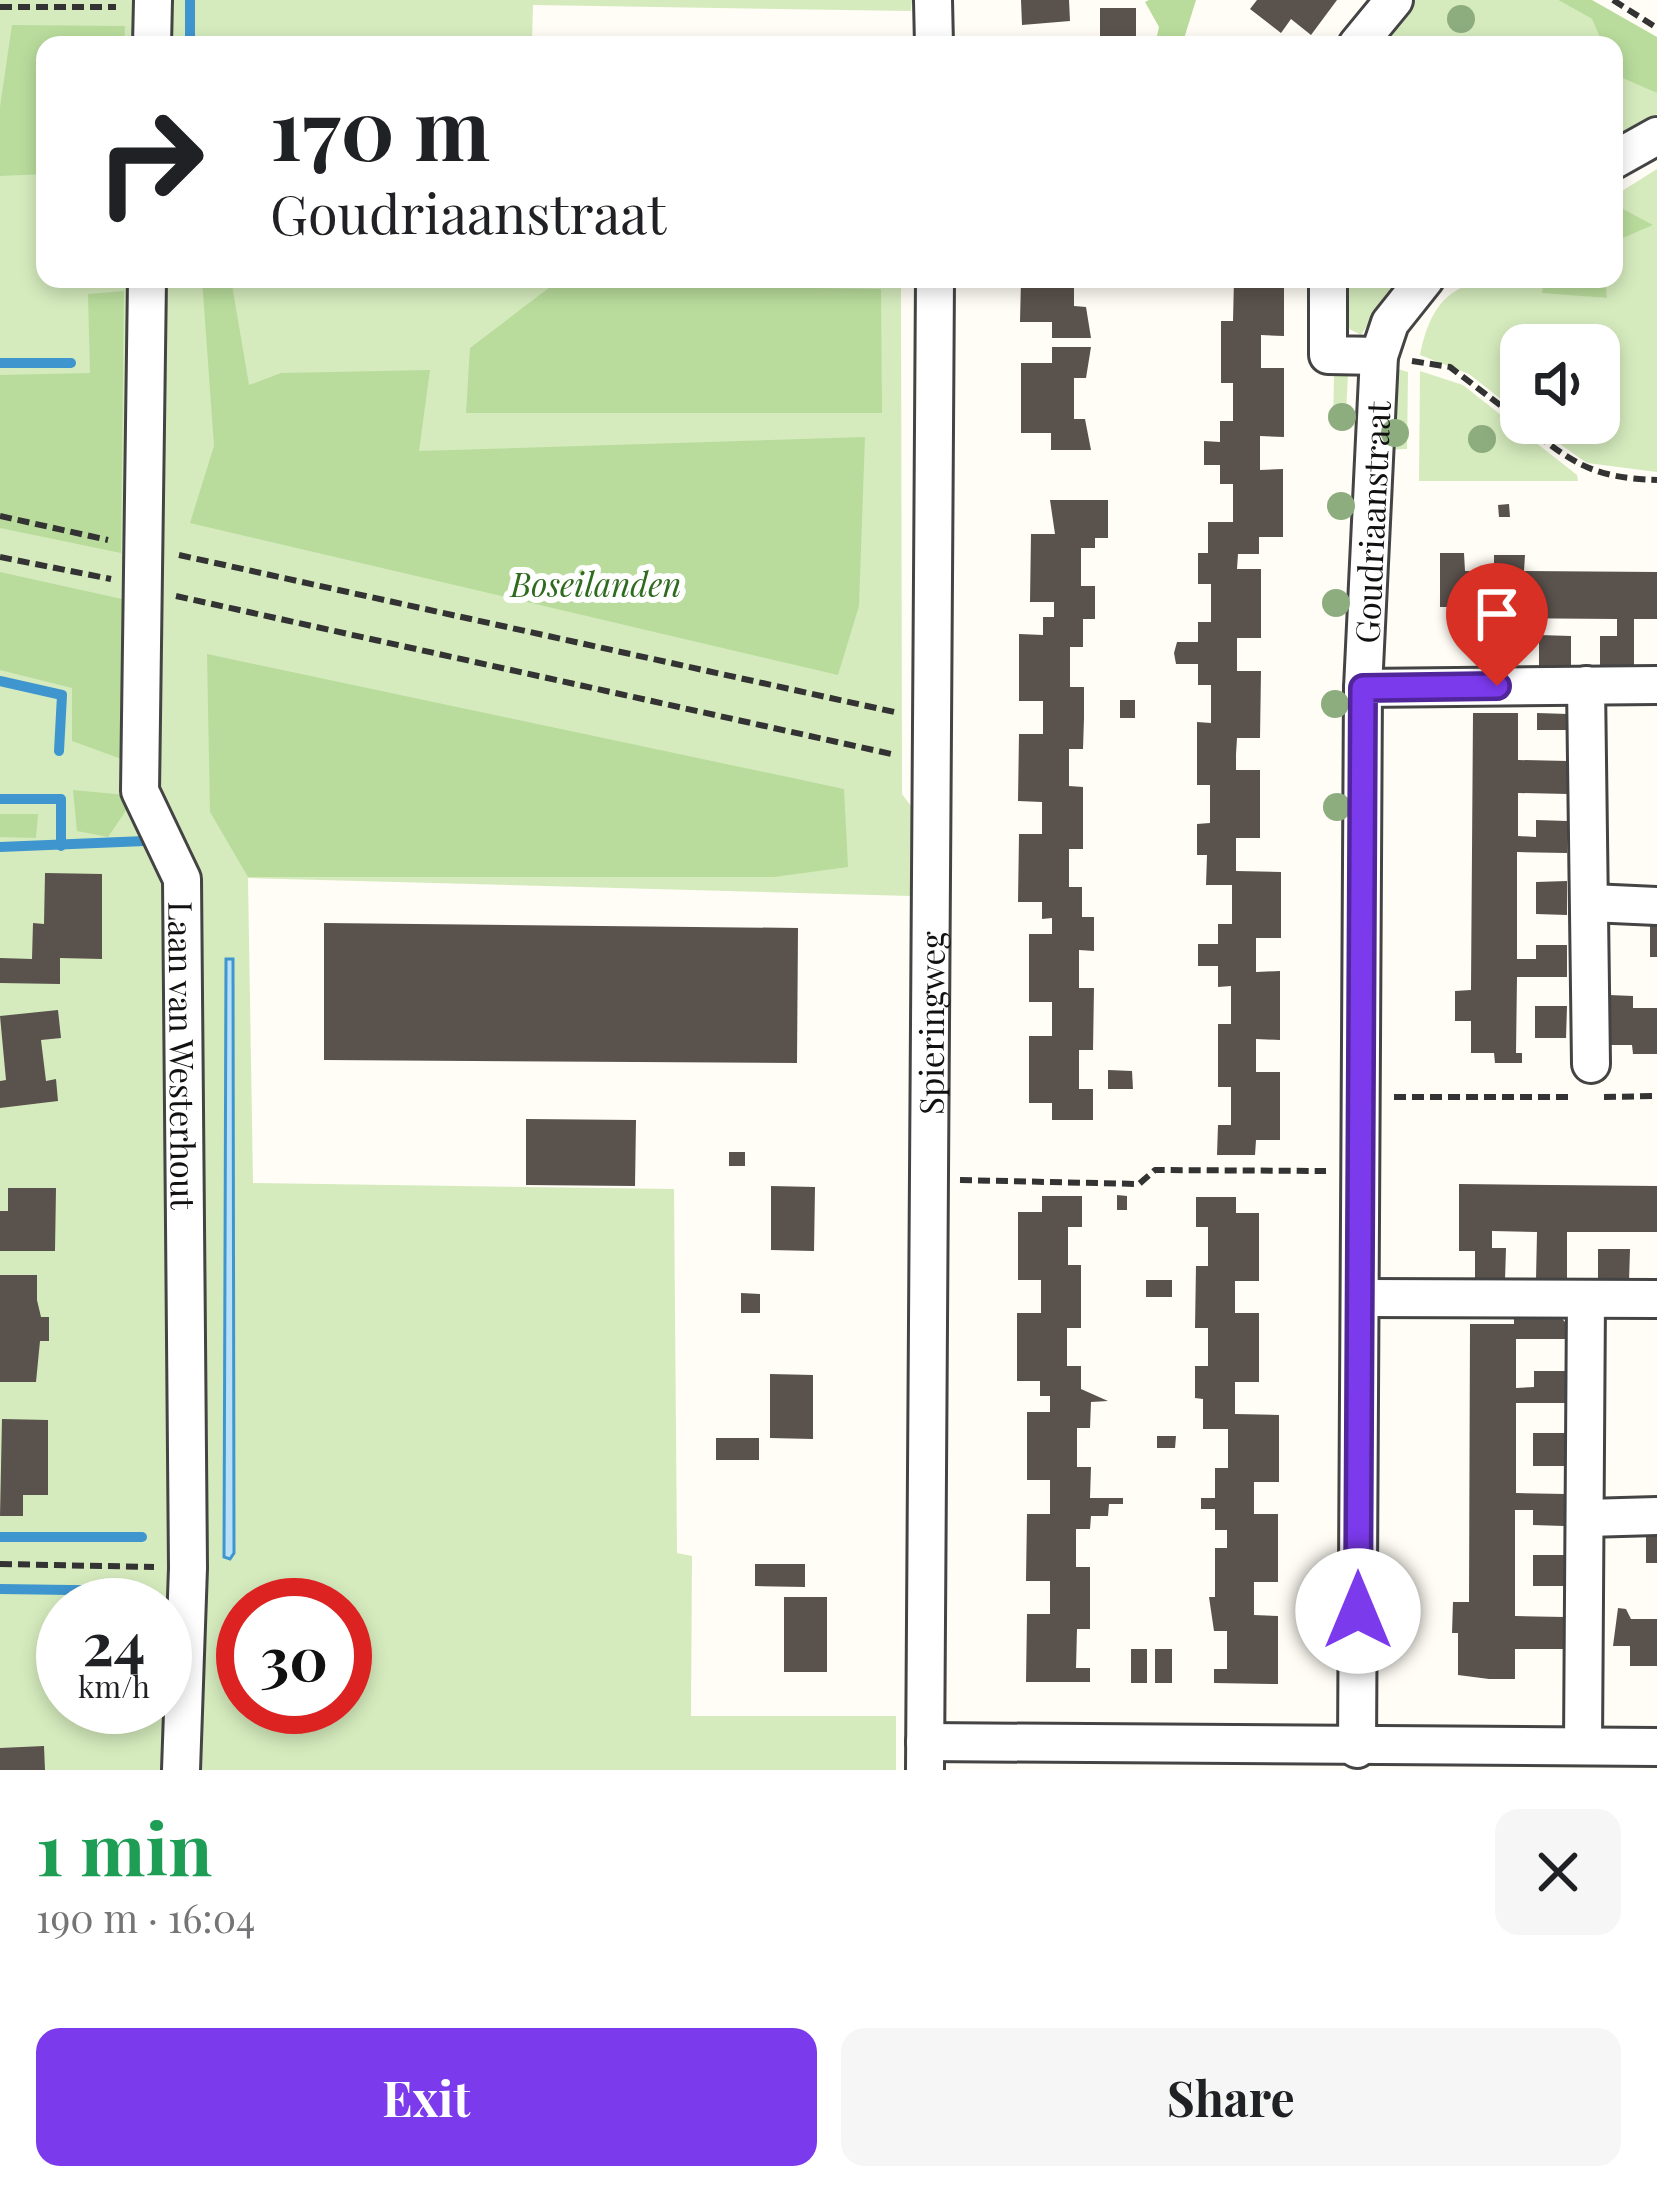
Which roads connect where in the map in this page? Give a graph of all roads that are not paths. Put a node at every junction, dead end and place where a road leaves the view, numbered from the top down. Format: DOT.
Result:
graph roads {
  1 [pos="933,0"];
  2 [pos="1394,0"];
  3 [pos="153,3"];
  4 [pos="152,36"];
  5 [pos="934,36"];
  6 [pos="1364,36"];
  7 [pos="1657,136"];
  8 [pos="1623,155"];
  9 [pos="147,288"];
  10 [pos="935,288"];
  11 [pos="1328,288"];
  12 [pos="1417,288"];
  13 [pos="1378,356"];
  14 [pos="1657,685"];
  15 [pos="1586,686"];
  16 [pos="1363,688"];
  17 [pos="1591,903"];
  18 [pos="1657,906"];
  19 [pos="1591,1064"];
  20 [pos="1360,1298"];
  21 [pos="1586,1299"];
  22 [pos="1657,1299"];
  23 [pos="1657,1516"];
  24 [pos="1588,1518"];
  25 [pos="1583,1746"];
  26 [pos="1657,1747"];
  27 [pos="1357,1749"];
  28 [pos="925,1756"];
  29 [pos="1268,1758"];
  30 [pos="182,1770"];
  1 -- 5 [label="street"];
  2 -- 6 [label="street"];
  3 -- 4 [label="street"];
  7 -- 8 [label="street"];
  9 -- 30 [label="street, Laan van Westerhout"];
  10 -- 28 [label="street, Spieringweg"];
  11 -- 13 [label="street, Goudriaanstraat"];
  12 -- 13 [label="street, Goudriaanstraat"];
  13 -- 16 [label="street, Goudriaanstraat"];
  14 -- 15 [label="street, Goudriaanstraat"];
  15 -- 16 [label="street, Goudriaanstraat"];
  15 -- 17 [label="street"];
  16 -- 20 [label="street, Goudriaanstraat"];
  17 -- 18 [label="street"];
  17 -- 19 [label="street"];
  20 -- 21 [label="street"];
  20 -- 27 [label="street, Goudriaanstraat"];
  21 -- 22 [label="street"];
  21 -- 24 [label="street"];
  23 -- 24 [label="street"];
  24 -- 25 [label="street"];
  25 -- 26 [label="street"];
  25 -- 27 [label="street"];
  27 -- 29 [label="street"];
  28 -- 29 [label="street"];
}
